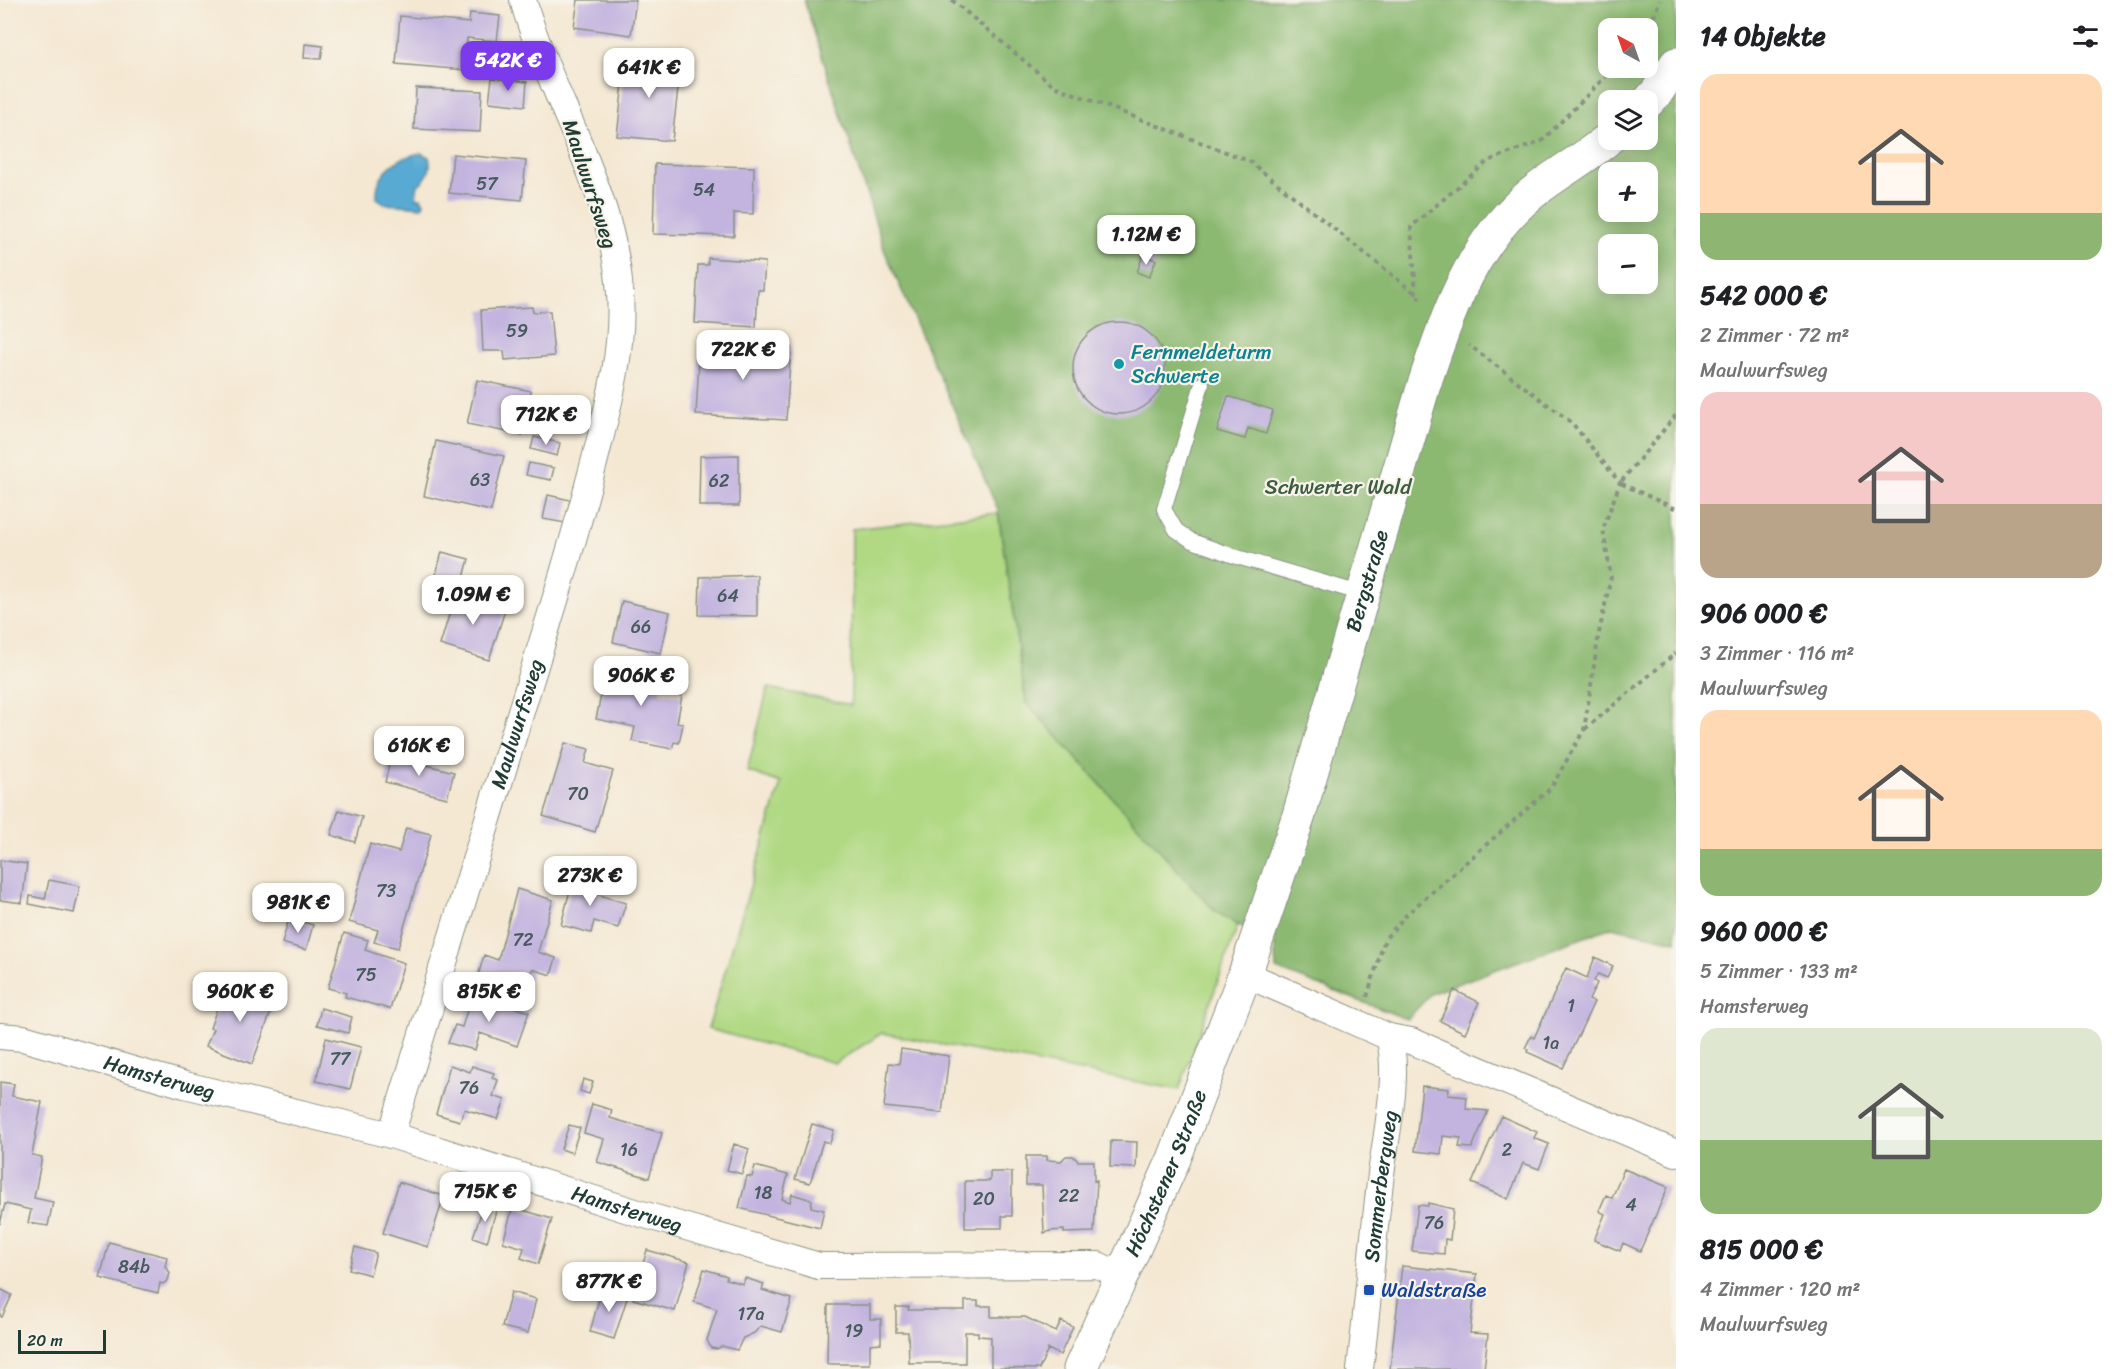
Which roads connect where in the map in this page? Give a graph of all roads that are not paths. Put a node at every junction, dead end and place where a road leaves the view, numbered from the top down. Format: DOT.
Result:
graph roads {
  1 [pos="523,0"];
  2 [pos="1676,64"];
  3 [pos="1658,91"];
  4 [pos="1598,146"];
  5 [pos="1202,384"];
  6 [pos="1363,594"];
  7 [pos="1245,974"];
  8 [pos="0,1036"];
  9 [pos="1389,1037"];
  10 [pos="391,1135"];
  11 [pos="1676,1153"];
  12 [pos="1122,1277"];
  13 [pos="1080,1369"];
  14 [pos="1360,1369"];
  1 -- 10 [label="street, Maulwurfsweg"];
  2 -- 3 [label="main road"];
  4 -- 6 [label="main road, Bergstraße"];
  5 -- 6 [label="lane"];
  6 -- 7 [label="main road, Bergstraße"];
  7 -- 9 [label="street"];
  7 -- 12 [label="main road, Höchstener Straße"];
  8 -- 10 [label="street, Hamsterweg"];
  9 -- 11 [label="street"];
  9 -- 14 [label="street, Sommerbergweg"];
  10 -- 12 [label="street, Hamsterweg"];
  12 -- 13 [label="main road, Höchstener Straße"];
}
